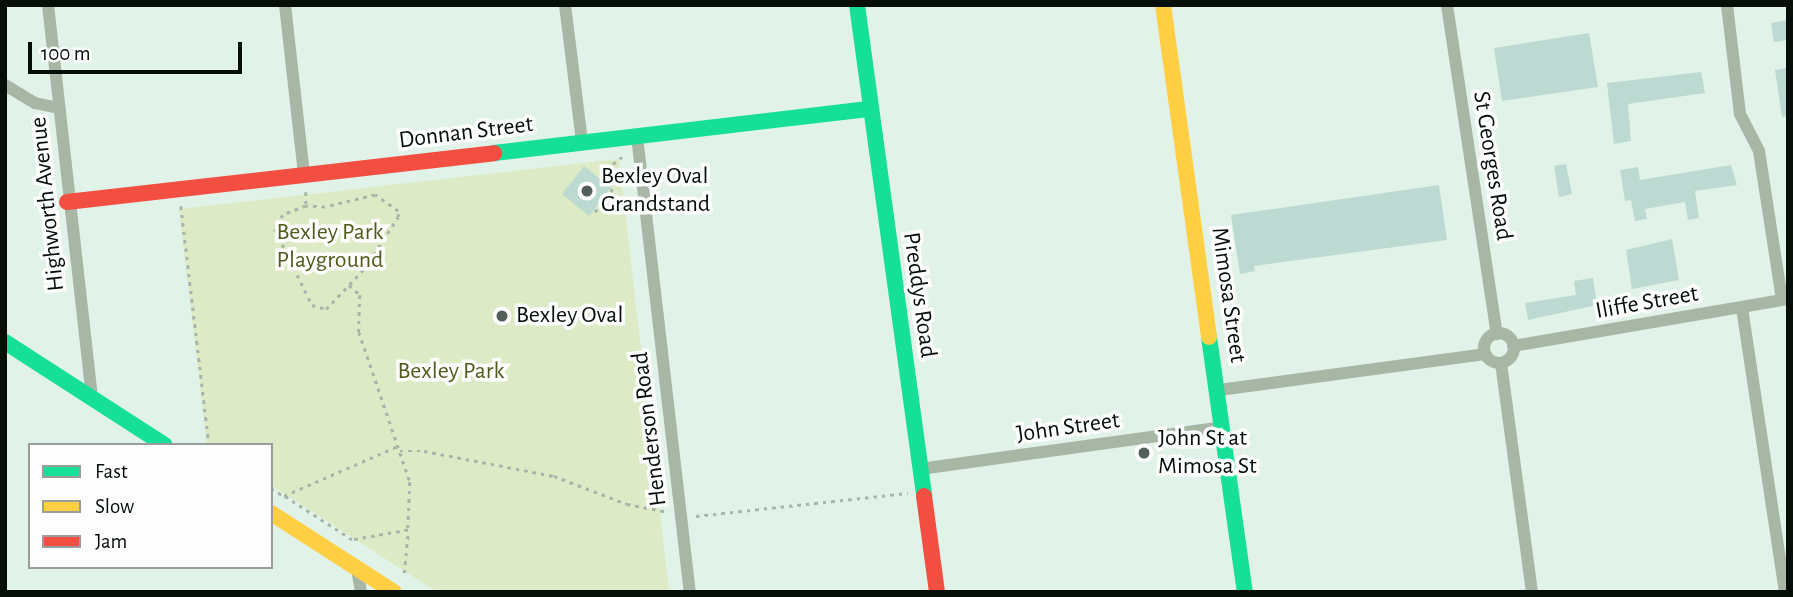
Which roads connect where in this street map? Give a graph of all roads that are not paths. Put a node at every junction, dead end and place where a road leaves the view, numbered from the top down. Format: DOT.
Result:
graph roads {
  1 [pos="48,5"];
  2 [pos="285,5"];
  3 [pos="565,5"];
  4 [pos="857,5"];
  5 [pos="1163,5"];
  6 [pos="1447,5"];
  7 [pos="1727,5"];
  8 [pos="5,85"];
  9 [pos="59,108"];
  10 [pos="870,109"];
  11 [pos="637,136"];
  12 [pos="582,142"];
  13 [pos="304,175"];
  14 [pos="67,202"];
  15 [pos="1785,299"];
  16 [pos="1742,309"];
  17 [pos="1497,334"];
  18 [pos="5,342"];
  19 [pos="1513,346"];
  20 [pos="1485,354"];
  21 [pos="1501,363"];
  22 [pos="1219,390"];
  23 [pos="92,398"];
  24 [pos="1222,427"];
  25 [pos="162,443"];
  26 [pos="920,469"];
  27 [pos="273,514"];
  28 [pos="356,567"];
  29 [pos="361,592"];
  30 [pos="394,592"];
  31 [pos="690,592"];
  32 [pos="937,592"];
  33 [pos="1245,592"];
  34 [pos="1532,592"];
  35 [pos="1786,592"];
  1 -- 9 [label="street, Highworth Avenue"];
  2 -- 13 [label="street"];
  3 -- 12 [label="street"];
  4 -- 10 [label="street, Preddys Road"];
  5 -- 22 [label="street, Mimosa Street"];
  6 -- 17 [label="street, St Georges Road"];
  7 -- 15 [label="street"];
  8 -- 9 [label="street"];
  9 -- 14 [label="street, Highworth Avenue"];
  10 -- 11 [label="street, Donnan Street"];
  10 -- 26 [label="street, Preddys Road"];
  11 -- 12 [label="street, Donnan Street"];
  11 -- 31 [label="street, Henderson Road"];
  12 -- 13 [label="street, Donnan Street"];
  13 -- 14 [label="street, Donnan Street"];
  14 -- 23 [label="street, Highworth Avenue"];
  15 -- 16 [label="street, Iliffe Street"];
  16 -- 19 [label="street, Iliffe Street"];
  16 -- 35 [label="street"];
  17 -- 19 [label="street"];
  17 -- 20 [label="street"];
  18 -- 23 [label="street"];
  19 -- 21 [label="street"];
  20 -- 21 [label="street"];
  20 -- 22 [label="street"];
  21 -- 34 [label="street"];
  22 -- 24 [label="street, Mimosa Street"];
  23 -- 25 [label="street"];
  24 -- 26 [label="street, John Street"];
  24 -- 33 [label="street, Mimosa Street"];
  26 -- 32 [label="street, Preddys Road"];
  27 -- 28 [label="street"];
  28 -- 29 [label="street"];
  28 -- 30 [label="street"];
}
